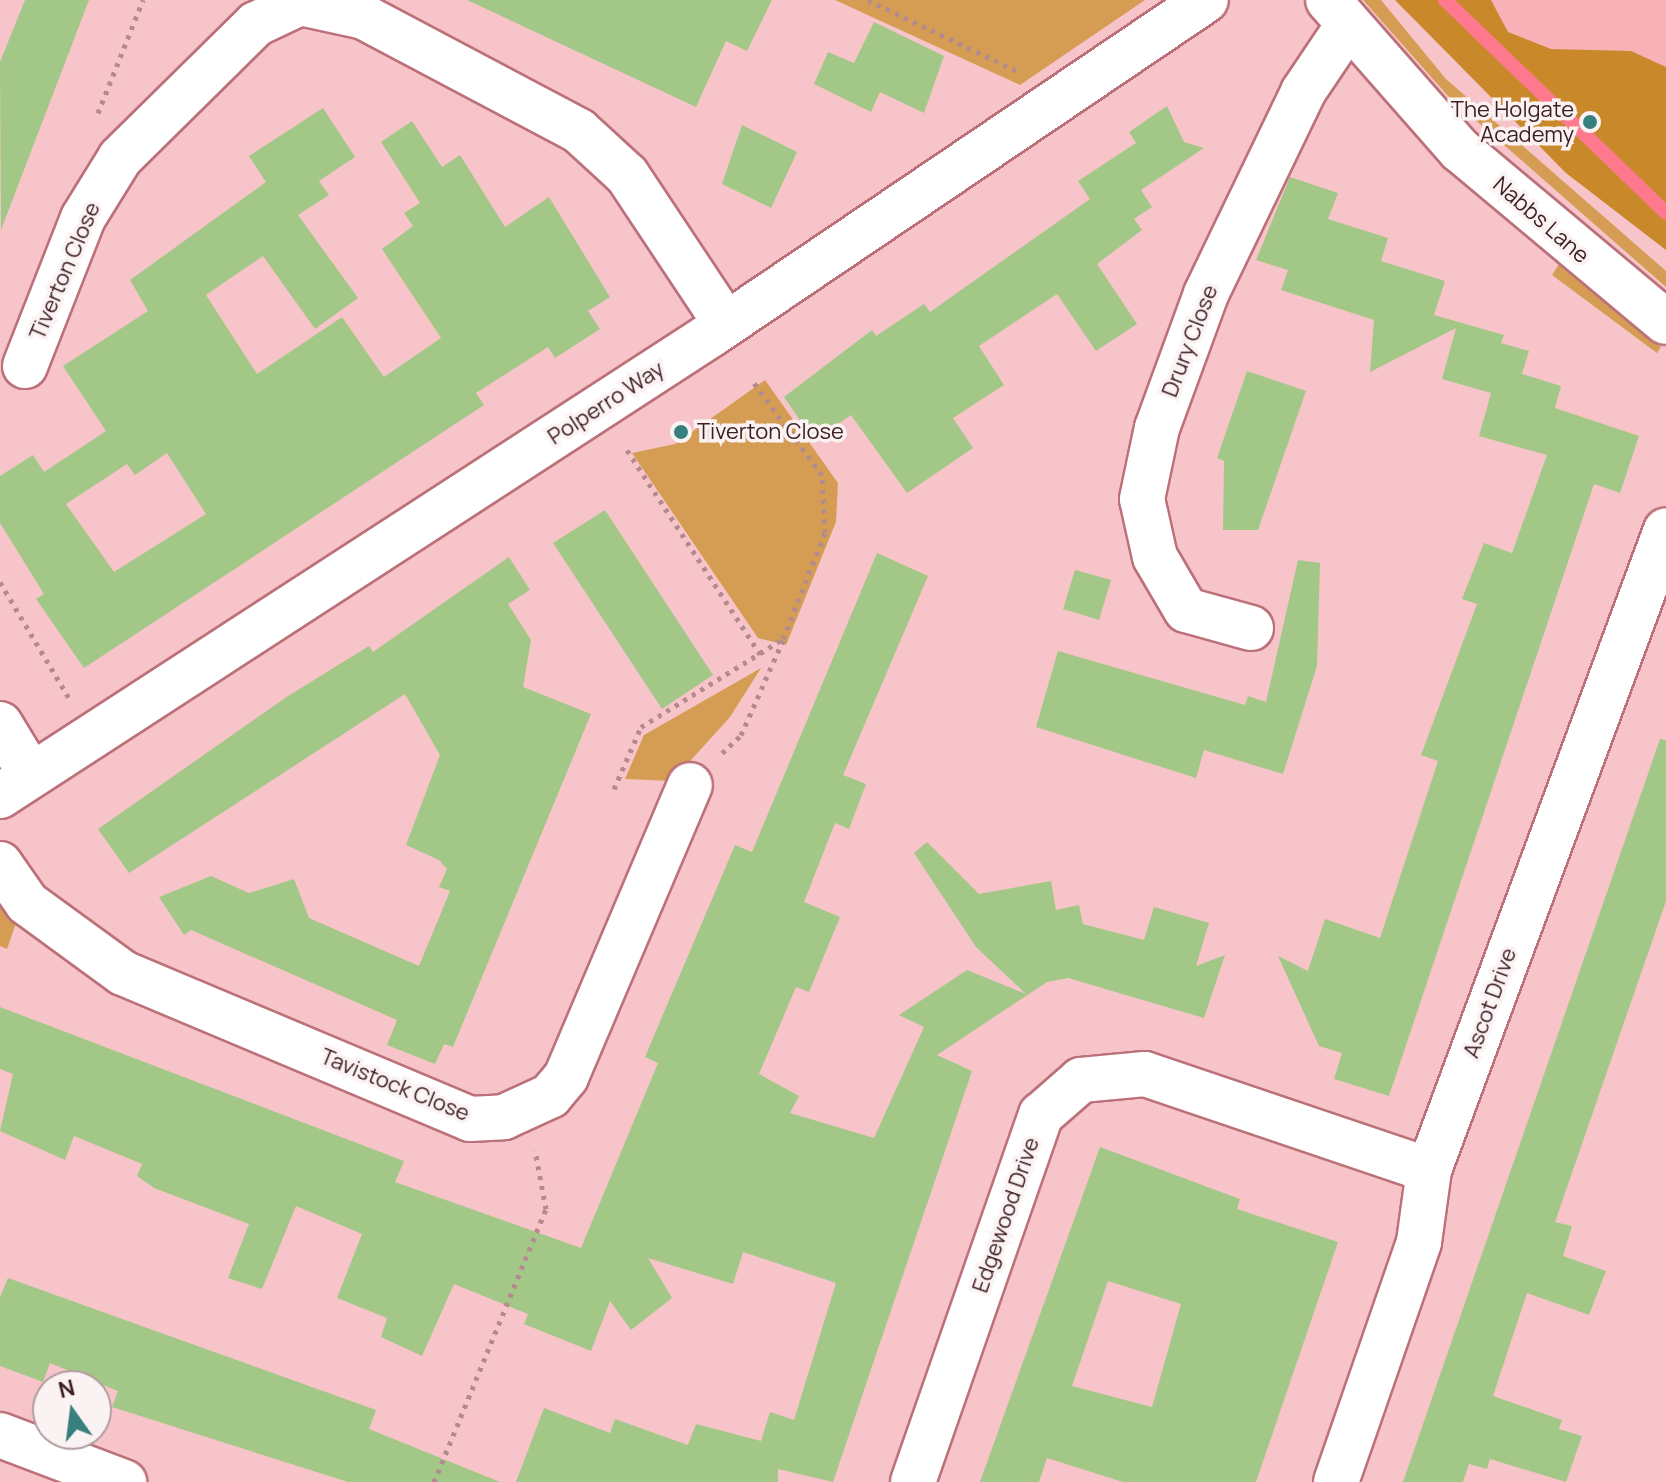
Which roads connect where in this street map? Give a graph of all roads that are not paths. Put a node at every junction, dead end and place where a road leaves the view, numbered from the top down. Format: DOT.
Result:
graph roads {
  1 [pos="1206,0"];
  2 [pos="1338,12"];
  3 [pos="1666,322"];
  4 [pos="726,324"];
  5 [pos="25,366"];
  6 [pos="1666,530"];
  7 [pos="1251,628"];
  8 [pos="0,724"];
  9 [pos="690,785"];
  10 [pos="16,786"];
  11 [pos="0,864"];
  12 [pos="1429,1170"];
  13 [pos="0,1435"];
  14 [pos="124,1482"];
  15 [pos="913,1482"];
  16 [pos="1336,1482"];
  1 -- 4 [label="street, Polperro Way"];
  2 -- 3 [label="street, Nabbs Lane"];
  2 -- 7 [label="street, Drury Close"];
  4 -- 5 [label="street, Tiverton Close"];
  4 -- 10 [label="street, Polperro Way"];
  6 -- 12 [label="street, Ascot Drive"];
  8 -- 10 [label="street"];
  9 -- 11 [label="street, Tavistock Close"];
  12 -- 15 [label="street, Edgewood Drive"];
  12 -- 16 [label="street, Ascot Drive"];
  13 -- 14 [label="street"];
}
